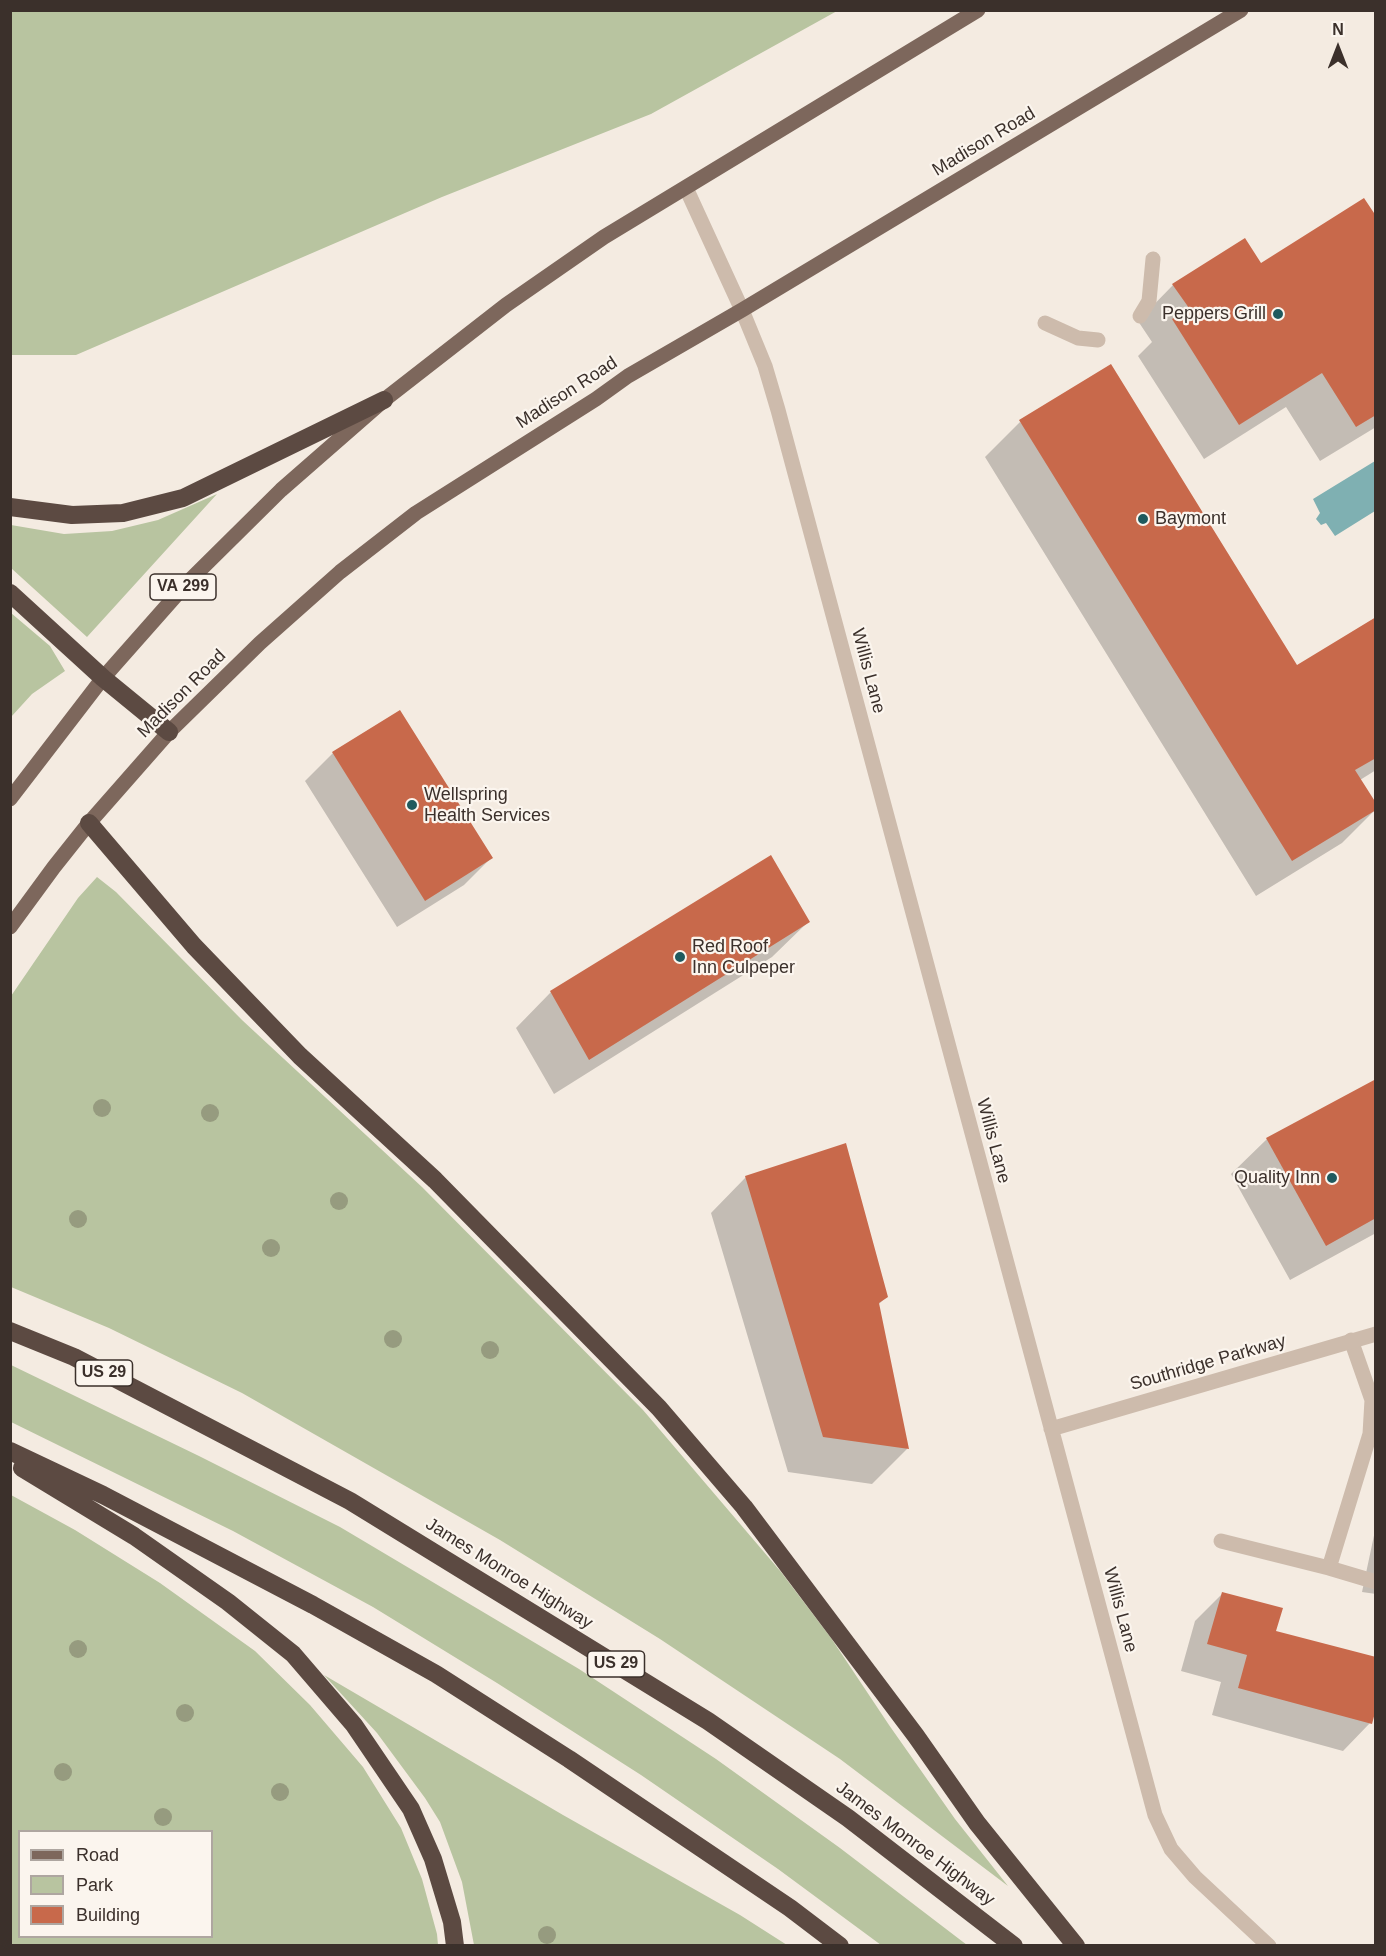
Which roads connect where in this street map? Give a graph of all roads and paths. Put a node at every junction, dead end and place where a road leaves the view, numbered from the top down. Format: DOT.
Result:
graph roads {
  1 [pos="978,10"];
  2 [pos="1241,10"];
  3 [pos="686,188"];
  4 [pos="1153,258"];
  5 [pos="742,310"];
  6 [pos="1140,316"];
  7 [pos="1045,323"];
  8 [pos="1098,339"];
  9 [pos="384,400"];
  10 [pos="10,507"];
  11 [pos="10,593"];
  12 [pos="103,678"];
  13 [pos="170,732"];
  14 [pos="10,799"];
  15 [pos="89,823"];
  16 [pos="10,927"];
  17 [pos="10,1331"];
  18 [pos="1376,1334"];
  19 [pos="1352,1340"];
  20 [pos="1051,1429"];
  21 [pos="10,1451"];
  22 [pos="10,1461"];
  23 [pos="1221,1541"];
  24 [pos="1329,1568"];
  25 [pos="1376,1582"];
  26 [pos="455,1946"];
  27 [pos="840,1946"];
  28 [pos="1014,1946"];
  29 [pos="1076,1946"];
  30 [pos="1269,1946"];
  1 -- 3 [label="main road"];
  2 -- 5 [label="main road, Madison Road"];
  3 -- 5 [label="street, Willis Lane"];
  3 -- 9 [label="main road"];
  4 -- 6 [label="street"];
  5 -- 13 [label="main road, Madison Road"];
  5 -- 20 [label="street, Willis Lane"];
  7 -- 8 [label="street"];
  9 -- 10 [label="highway"];
  9 -- 12 [label="main road, VA 299"];
  11 -- 12 [label="highway"];
  12 -- 13 [label="highway"];
  12 -- 14 [label="main road, VA 299"];
  13 -- 15 [label="main road, Madison Road"];
  15 -- 16 [label="main road, Madison Road"];
  15 -- 29 [label="highway"];
  17 -- 28 [label="highway, James Monroe Highway / US 29"];
  18 -- 19 [label="street, Southridge Parkway"];
  19 -- 20 [label="street, Southridge Parkway"];
  19 -- 24 [label="street"];
  20 -- 30 [label="street, Willis Lane"];
  21 -- 27 [label="highway"];
  22 -- 26 [label="highway"];
  23 -- 24 [label="street"];
  24 -- 25 [label="street"];
}
